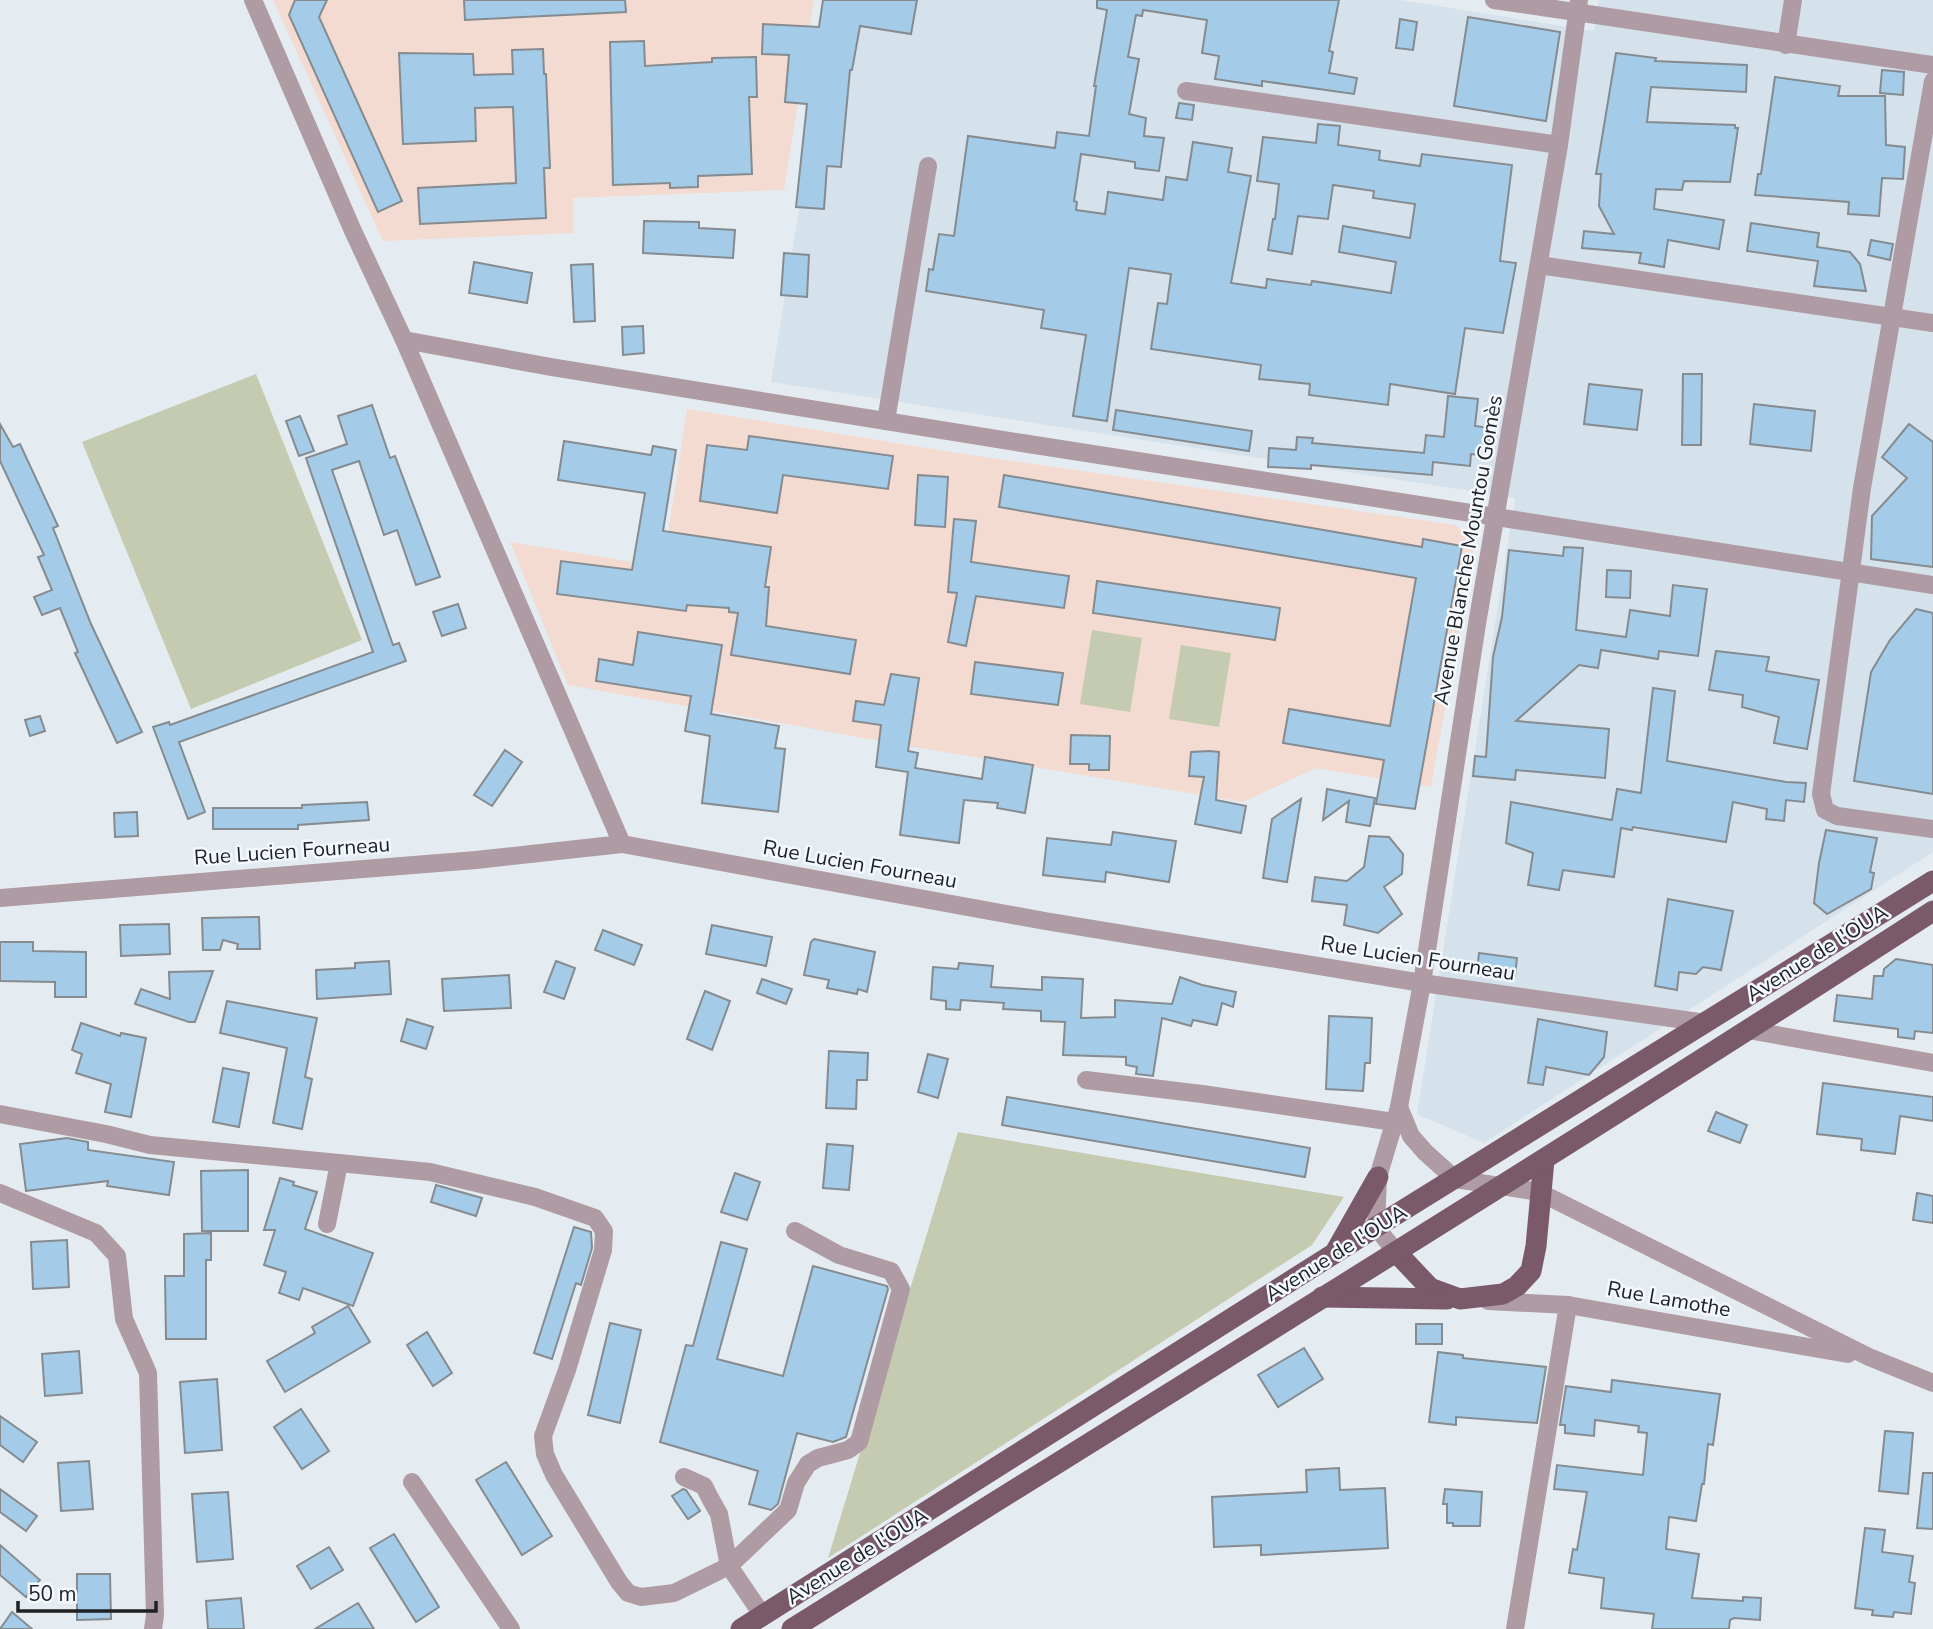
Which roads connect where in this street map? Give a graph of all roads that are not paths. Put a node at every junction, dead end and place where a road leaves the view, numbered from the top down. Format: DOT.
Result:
graph roads {
  1 [pos="253,0"];
  2 [pos="1494,0"];
  3 [pos="1793,0"];
  4 [pos="1578,7"];
  5 [pos="1786,45"];
  6 [pos="1933,65"];
  7 [pos="1933,81"];
  8 [pos="1186,91"];
  9 [pos="1559,145"];
  10 [pos="928,166"];
  11 [pos="1539,265"];
  12 [pos="1891,316"];
  13 [pos="1933,323"];
  14 [pos="404,340"];
  15 [pos="886,421"];
  16 [pos="1496,519"];
  17 [pos="1849,572"];
  18 [pos="1933,585"];
  19 [pos="1933,828"];
  20 [pos="621,844"];
  21 [pos="1933,881"];
  22 [pos="0,898"];
  23 [pos="1933,911"];
  24 [pos="1422,983"];
  25 [pos="1706,1023"];
  26 [pos="1748,1030"];
  27 [pos="1933,1063"];
  28 [pos="1086,1080"];
  29 [pos="0,1114"];
  30 [pos="1397,1114"];
  31 [pos="1544,1160"];
  32 [pos="339,1163"];
  33 [pos="1378,1177"];
  34 [pos="1455,1179"];
  35 [pos="1502,1186"];
  36 [pos="1539,1192"];
  37 [pos="0,1193"];
  38 [pos="327,1224"];
  39 [pos="1376,1227"];
  40 [pos="794,1231"];
  41 [pos="1396,1252"];
  42 [pos="1334,1253"];
  43 [pos="1320,1297"];
  44 [pos="1460,1300"];
  45 [pos="1568,1305"];
  46 [pos="1869,1357"];
  47 [pos="1933,1383"];
  48 [pos="684,1477"];
  49 [pos="412,1482"];
  50 [pos="729,1566"];
  51 [pos="763,1616"];
  52 [pos="153,1629"];
  53 [pos="511,1629"];
  54 [pos="741,1629"];
  55 [pos="792,1629"];
  56 [pos="1515,1629"];
  1 -- 14 [label="street"];
  2 -- 4 [label="street"];
  3 -- 5 [label="street"];
  4 -- 5 [label="street"];
  4 -- 9 [label="street, Avenue Blanche Mountou Gomès"];
  5 -- 6 [label="street"];
  7 -- 12 [label="street"];
  8 -- 9 [label="street"];
  9 -- 11 [label="street, Avenue Blanche Mountou Gomès"];
  10 -- 15 [label="street"];
  11 -- 12 [label="street"];
  11 -- 16 [label="street, Avenue Blanche Mountou Gomès"];
  12 -- 13 [label="street"];
  12 -- 17 [label="street"];
  14 -- 15 [label="street"];
  14 -- 20 [label="street"];
  15 -- 16 [label="street"];
  16 -- 17 [label="street"];
  16 -- 24 [label="street, Avenue Blanche Mountou Gomès"];
  17 -- 18 [label="street"];
  17 -- 19 [label="street"];
  20 -- 22 [label="street, Rue Lucien Fourneau"];
  20 -- 24 [label="street, Rue Lucien Fourneau"];
  21 -- 25 [label="main road, Avenue de l'OUA"];
  23 -- 26 [label="main road, Avenue de l'OUA"];
  24 -- 25 [label="street, Rue Lucien Fourneau"];
  24 -- 30 [label="street, Avenue Blanche Mountou Gomès"];
  25 -- 34 [label="main road, Avenue de l'OUA"];
  26 -- 27 [label="street"];
  26 -- 31 [label="main road, Avenue de l'OUA"];
  28 -- 30 [label="street"];
  29 -- 32 [label="street"];
  30 -- 33 [label="street, Avenue Blanche Mountou Gomès"];
  30 -- 34 [label="street"];
  31 -- 35 [label="main road, Avenue de l'OUA"];
  31 -- 36 [label="main road"];
  32 -- 38 [label="street"];
  32 -- 50 [label="street"];
  33 -- 39 [label="street, Avenue Blanche Mountou Gomès"];
  33 -- 42 [label="main road"];
  34 -- 35 [label="street"];
  34 -- 39 [label="main road, Avenue de l'OUA"];
  35 -- 36 [label="street, Rue Lamothe"];
  35 -- 41 [label="main road, Avenue de l'OUA"];
  36 -- 44 [label="main road"];
  36 -- 46 [label="street, Rue Lamothe"];
  37 -- 52 [label="street"];
  39 -- 41 [label="street"];
  39 -- 42 [label="main road, Avenue de l'OUA"];
  40 -- 50 [label="street"];
  41 -- 43 [label="main road, Avenue de l'OUA"];
  41 -- 44 [label="main road"];
  42 -- 51 [label="main road, Avenue de l'OUA"];
  43 -- 44 [label="main road"];
  43 -- 55 [label="main road, Avenue de l'OUA"];
  44 -- 45 [label="street, Rue Lamothe"];
  45 -- 46 [label="street, Rue Lamothe"];
  45 -- 56 [label="street"];
  46 -- 47 [label="street, Rue Lamothe"];
  48 -- 50 [label="street"];
  49 -- 53 [label="street"];
  50 -- 51 [label="street"];
  51 -- 54 [label="main road, Avenue de l'OUA"];
}
